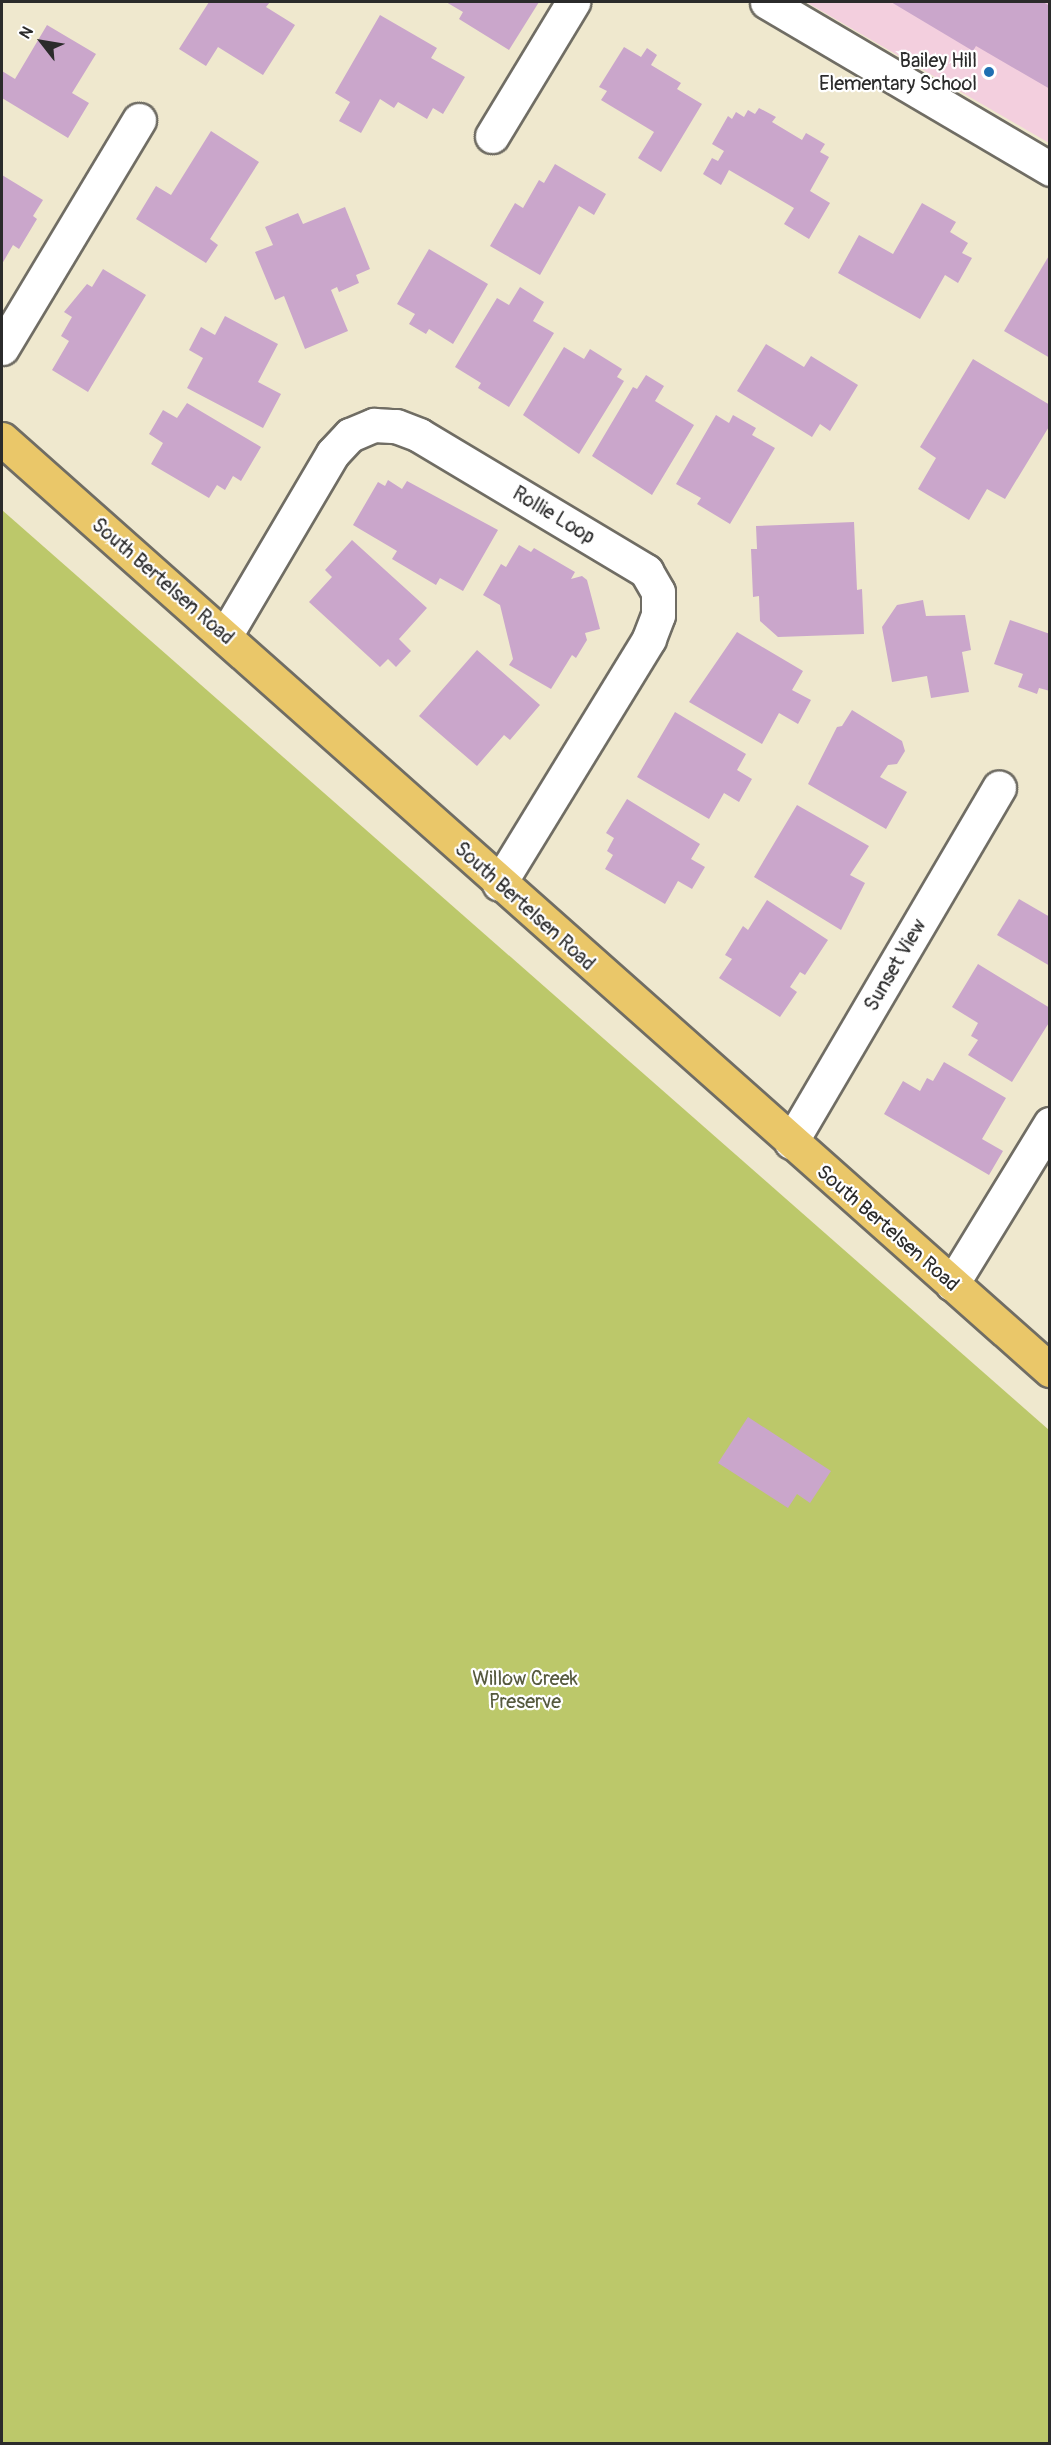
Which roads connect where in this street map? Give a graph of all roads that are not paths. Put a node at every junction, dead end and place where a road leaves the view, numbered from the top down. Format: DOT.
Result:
graph roads {
  1 [pos="573,2"];
  2 [pos="767,2"];
  3 [pos="139,120"];
  4 [pos="492,136"];
  5 [pos="1050,169"];
  6 [pos="2,348"];
  7 [pos="2,439"];
  8 [pos="225,636"];
  9 [pos="999,788"];
  10 [pos="500,884"];
  11 [pos="1050,1124"];
  12 [pos="791,1142"];
  13 [pos="952,1284"];
  14 [pos="1050,1370"];
  1 -- 4 [label="street"];
  2 -- 5 [label="street"];
  3 -- 6 [label="street"];
  7 -- 8 [label="main road, South Bertelsen Road"];
  8 -- 10 [label="main road, South Bertelsen Road"];
  8 -- 10 [label="street, Rollie Loop"];
  9 -- 12 [label="street, Sunset View"];
  10 -- 12 [label="main road, South Bertelsen Road"];
  11 -- 13 [label="street"];
  12 -- 13 [label="main road, South Bertelsen Road"];
  13 -- 14 [label="main road, South Bertelsen Road"];
}
